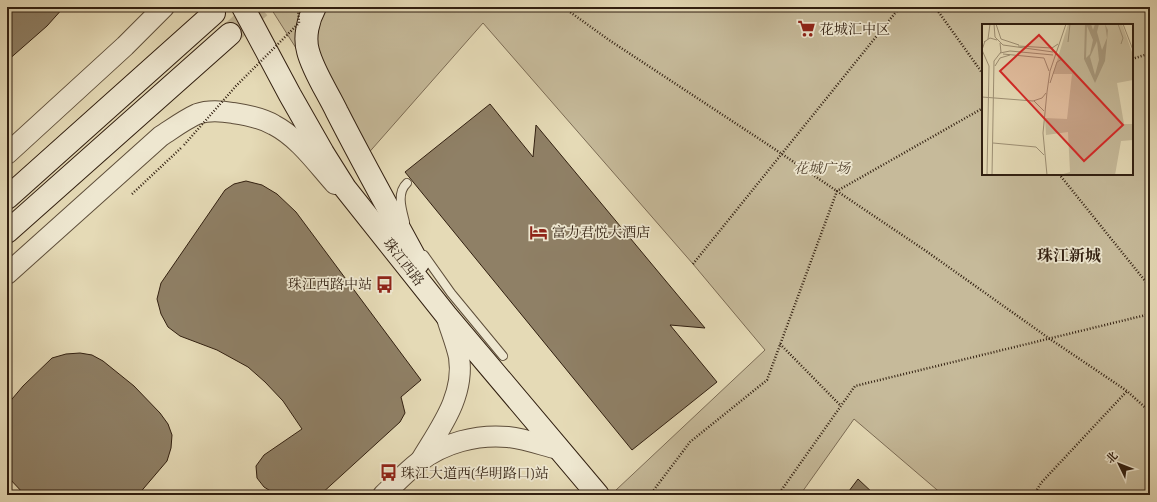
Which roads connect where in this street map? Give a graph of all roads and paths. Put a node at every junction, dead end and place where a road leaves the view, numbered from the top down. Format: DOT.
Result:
graph roads {
  1 [pos="164,7"];
  2 [pos="243,7"];
  3 [pos="298,7"];
  4 [pos="315,7"];
  5 [pos="563,7"];
  6 [pos="900,7"];
  7 [pos="936,7"];
  8 [pos="214,13"];
  9 [pos="230,34"];
  10 [pos="1150,51"];
  11 [pos="1133,59"];
  12 [pos="982,73"];
  13 [pos="982,109"];
  14 [pos="9,152"];
  15 [pos="782,154"];
  16 [pos="1060,175"];
  17 [pos="407,183"];
  18 [pos="837,191"];
  19 [pos="132,194"];
  20 [pos="7,198"];
  21 [pos="7,232"];
  22 [pos="386,240"];
  23 [pos="693,264"];
  24 [pos="7,274"];
  25 [pos="1150,287"];
  26 [pos="1150,314"];
  27 [pos="446,316"];
  28 [pos="1050,339"];
  29 [pos="780,344"];
  30 [pos="503,356"];
  31 [pos="1127,391"];
  32 [pos="841,406"];
  33 [pos="1150,412"];
  34 [pos="558,450"];
  35 [pos="420,462"];
  36 [pos="383,495"];
  37 [pos="598,495"];
  38 [pos="650,495"];
  39 [pos="778,495"];
  40 [pos="1034,495"];
  1 -- 14 [label="street"];
  2 -- 22 [label="main road, 珠江西路"];
  3 -- 19 [label="path, bridge"];
  4 -- 27 [label="main road"];
  5 -- 15 [label="path"];
  6 -- 15 [label="path"];
  7 -- 12 [label="path"];
  8 -- 20 [label="main road"];
  9 -- 21 [label="main road"];
  10 -- 11 [label="path"];
  13 -- 18 [label="path"];
  15 -- 18 [label="path"];
  15 -- 23 [label="path"];
  16 -- 25 [label="path"];
  17 -- 30 [label="lane"];
  18 -- 28 [label="path"];
  18 -- 29 [label="path"];
  22 -- 24 [label="street"];
  22 -- 27 [label="main road, 珠江西路"];
  26 -- 28 [label="path"];
  27 -- 34 [label="main road, 珠江西路"];
  27 -- 35 [label="street"];
  28 -- 31 [label="path"];
  28 -- 32 [label="path"];
  29 -- 32 [label="path"];
  29 -- 38 [label="path"];
  31 -- 33 [label="path"];
  31 -- 40 [label="path"];
  32 -- 39 [label="path"];
  34 -- 35 [label="street"];
  34 -- 37 [label="main road, 珠江西路"];
  35 -- 36 [label="street"];
}
